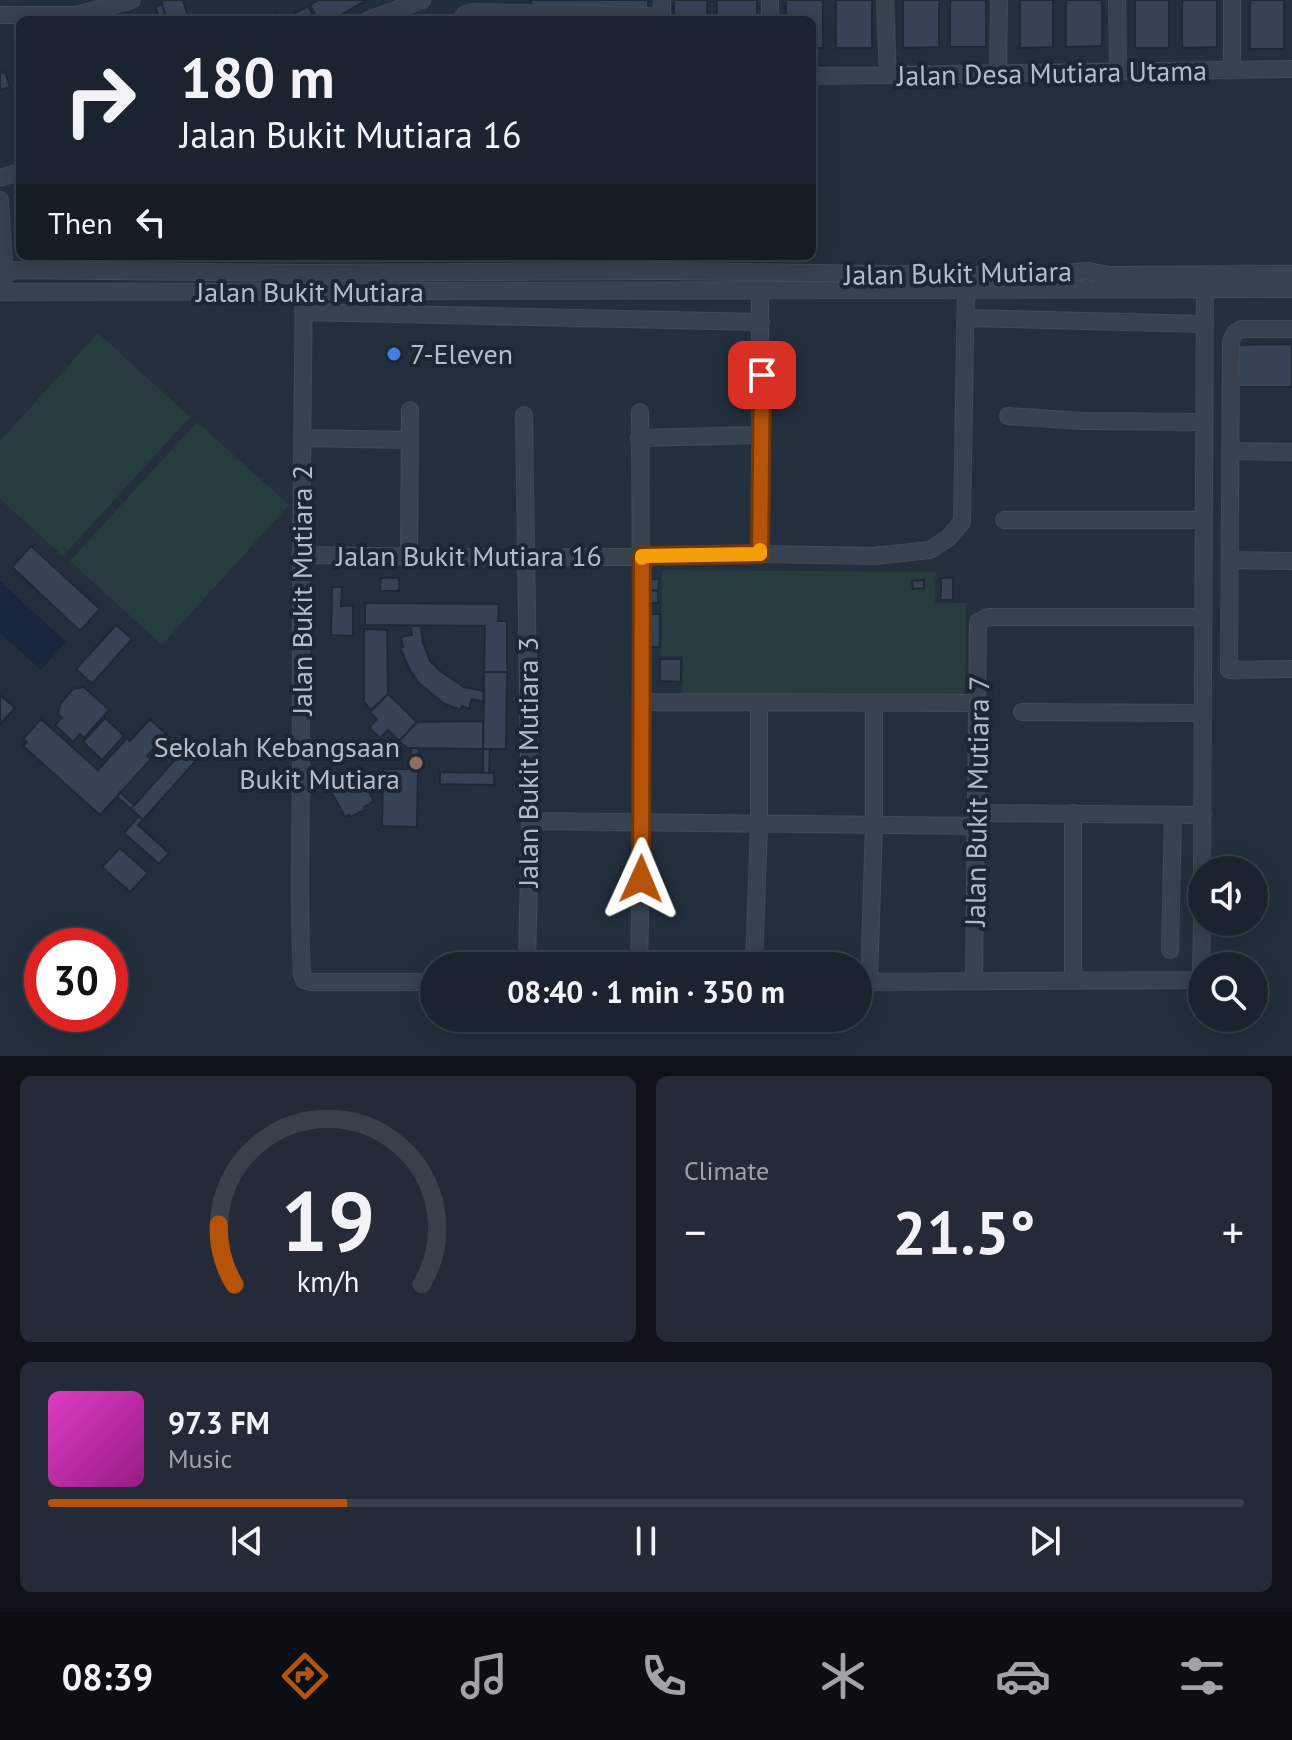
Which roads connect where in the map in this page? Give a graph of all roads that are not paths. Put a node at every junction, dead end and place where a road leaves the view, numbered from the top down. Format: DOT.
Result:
graph roads {
  1 [pos="132,0"];
  2 [pos="422,0"];
  3 [pos="885,0"];
  4 [pos="999,0"];
  5 [pos="1117,0"];
  6 [pos="1232,0"];
  7 [pos="662,12"];
  8 [pos="0,15"];
  9 [pos="380,16"];
  10 [pos="464,16"];
  11 [pos="1292,69"];
  12 [pos="1232,70"];
  13 [pos="1118,71"];
  14 [pos="998,73"];
  15 [pos="888,75"];
  16 [pos="816,76"];
  17 [pos="0,200"];
  18 [pos="665,264"];
  19 [pos="540,272"];
  20 [pos="304,273"];
  21 [pos="1171,273"];
  22 [pos="1239,274"];
  23 [pos="1292,274"];
  24 [pos="2,280"];
  25 [pos="966,283"];
  26 [pos="1292,289"];
  27 [pos="760,290"];
  28 [pos="1205,290"];
  29 [pos="649,291"];
  30 [pos="689,291"];
  31 [pos="541,292"];
  32 [pos="304,293"];
  33 [pos="303,312"];
  34 [pos="541,317"];
  35 [pos="967,318"];
  36 [pos="761,322"];
  37 [pos="1204,324"];
  38 [pos="1292,329"];
  39 [pos="410,410"];
  40 [pos="640,412"];
  41 [pos="524,415"];
  42 [pos="1008,416"];
  43 [pos="1204,422"];
  44 [pos="760,435"];
  45 [pos="302,438"];
  46 [pos="639,438"];
  47 [pos="409,440"];
  48 [pos="1230,451"];
  49 [pos="1292,452"];
  50 [pos="1004,520"];
  51 [pos="1204,520"];
  52 [pos="760,554"];
  53 [pos="300,555"];
  54 [pos="409,556"];
  55 [pos="642,556"];
  56 [pos="526,558"];
  57 [pos="1230,560"];
  58 [pos="1292,561"];
  59 [pos="1202,617"];
  60 [pos="1292,669"];
  61 [pos="642,702"];
  62 [pos="980,703"];
  63 [pos="759,704"];
  64 [pos="874,704"];
  65 [pos="1022,712"];
  66 [pos="1203,713"];
  67 [pos="1073,813"];
  68 [pos="1173,815"];
  69 [pos="1203,815"];
  70 [pos="975,820"];
  71 [pos="530,821"];
  72 [pos="642,821"];
  73 [pos="759,823"];
  74 [pos="874,825"];
  75 [pos="1202,856"];
  76 [pos="1202,936"];
  77 [pos="1170,950"];
  78 [pos="527,952"];
  79 [pos="639,952"];
  80 [pos="754,952"];
  81 [pos="866,952"];
  82 [pos="974,980"];
  83 [pos="1073,980"];
  84 [pos="420,982"];
  85 [pos="872,982"];
  1 -- 8 [label="street"];
  2 -- 9 [label="street"];
  3 -- 15 [label="street"];
  4 -- 14 [label="street"];
  5 -- 13 [label="street"];
  6 -- 12 [label="street"];
  7 -- 10 [label="street"];
  11 -- 12 [label="street, Jalan Desa Mutiara Utama"];
  12 -- 13 [label="street, Jalan Desa Mutiara Utama"];
  13 -- 14 [label="street, Jalan Desa Mutiara Utama"];
  14 -- 15 [label="street, Jalan Desa Mutiara Utama"];
  15 -- 16 [label="street, Jalan Desa Mutiara Utama"];
  17 -- 24 [label="street"];
  18 -- 19 [label="street, Jalan Bukit Mutiara"];
  18 -- 25 [label="street, Jalan Bukit Mutiara"];
  18 -- 29 [label="street"];
  18 -- 30 [label="street"];
  19 -- 20 [label="street, Jalan Bukit Mutiara"];
  19 -- 31 [label="street"];
  20 -- 24 [label="street, Jalan Bukit Mutiara"];
  20 -- 32 [label="street, Jalan Bukit Mutiara 2"];
  21 -- 22 [label="street, Jalan Bukit Mutiara"];
  21 -- 25 [label="street, Jalan Bukit Mutiara"];
  21 -- 28 [label="street"];
  22 -- 23 [label="street, Jalan Bukit Mutiara"];
  22 -- 28 [label="street"];
  24 -- 32 [label="street, Jalan Bukit Mutiara"];
  25 -- 27 [label="street, Jalan Bukit Mutiara"];
  25 -- 28 [label="street, Jalan Bukit Mutiara"];
  25 -- 35 [label="street"];
  26 -- 28 [label="street, Jalan Bukit Mutiara"];
  27 -- 30 [label="street, Jalan Bukit Mutiara"];
  27 -- 36 [label="street"];
  28 -- 37 [label="street"];
  29 -- 30 [label="street, Jalan Bukit Mutiara"];
  29 -- 31 [label="street, Jalan Bukit Mutiara"];
  31 -- 32 [label="street, Jalan Bukit Mutiara"];
  31 -- 34 [label="street"];
  32 -- 33 [label="street, Jalan Bukit Mutiara 2"];
  33 -- 34 [label="street"];
  33 -- 45 [label="street, Jalan Bukit Mutiara 2"];
  34 -- 36 [label="street"];
  35 -- 37 [label="street"];
  35 -- 52 [label="street, Jalan Bukit Mutiara 16"];
  36 -- 44 [label="street"];
  37 -- 43 [label="street"];
  38 -- 48 [label="street"];
  39 -- 47 [label="street"];
  40 -- 46 [label="street"];
  41 -- 56 [label="street, Jalan Bukit Mutiara 3"];
  42 -- 43 [label="street"];
  43 -- 51 [label="street"];
  44 -- 46 [label="street"];
  44 -- 52 [label="street"];
  45 -- 47 [label="street"];
  45 -- 53 [label="street, Jalan Bukit Mutiara 2"];
  46 -- 55 [label="street"];
  47 -- 54 [label="street"];
  48 -- 49 [label="street"];
  48 -- 57 [label="street"];
  50 -- 51 [label="street"];
  51 -- 59 [label="street"];
  52 -- 55 [label="street, Jalan Bukit Mutiara 16"];
  53 -- 54 [label="street, Jalan Bukit Mutiara 16"];
  53 -- 84 [label="street, Jalan Bukit Mutiara 2"];
  54 -- 56 [label="street, Jalan Bukit Mutiara 16"];
  55 -- 56 [label="street, Jalan Bukit Mutiara 16"];
  55 -- 61 [label="street"];
  56 -- 71 [label="street, Jalan Bukit Mutiara 3"];
  57 -- 58 [label="street"];
  57 -- 60 [label="street"];
  59 -- 62 [label="street, Jalan Bukit Mutiara 7"];
  59 -- 66 [label="street"];
  61 -- 63 [label="street"];
  61 -- 72 [label="street"];
  62 -- 64 [label="street"];
  62 -- 70 [label="street, Jalan Bukit Mutiara 7"];
  63 -- 64 [label="street"];
  63 -- 73 [label="street"];
  64 -- 74 [label="street"];
  65 -- 66 [label="street"];
  66 -- 69 [label="street"];
  67 -- 68 [label="street"];
  67 -- 70 [label="street"];
  67 -- 83 [label="street"];
  68 -- 69 [label="street"];
  68 -- 77 [label="street"];
  69 -- 75 [label="street"];
  70 -- 74 [label="street"];
  70 -- 82 [label="street, Jalan Bukit Mutiara 7"];
  71 -- 72 [label="street"];
  71 -- 78 [label="street, Jalan Bukit Mutiara 3"];
  72 -- 73 [label="street"];
  72 -- 79 [label="street"];
  73 -- 74 [label="street"];
  73 -- 80 [label="street"];
  74 -- 81 [label="street"];
  76 -- 83 [label="street"];
  82 -- 83 [label="street"];
  82 -- 85 [label="street"];
}
